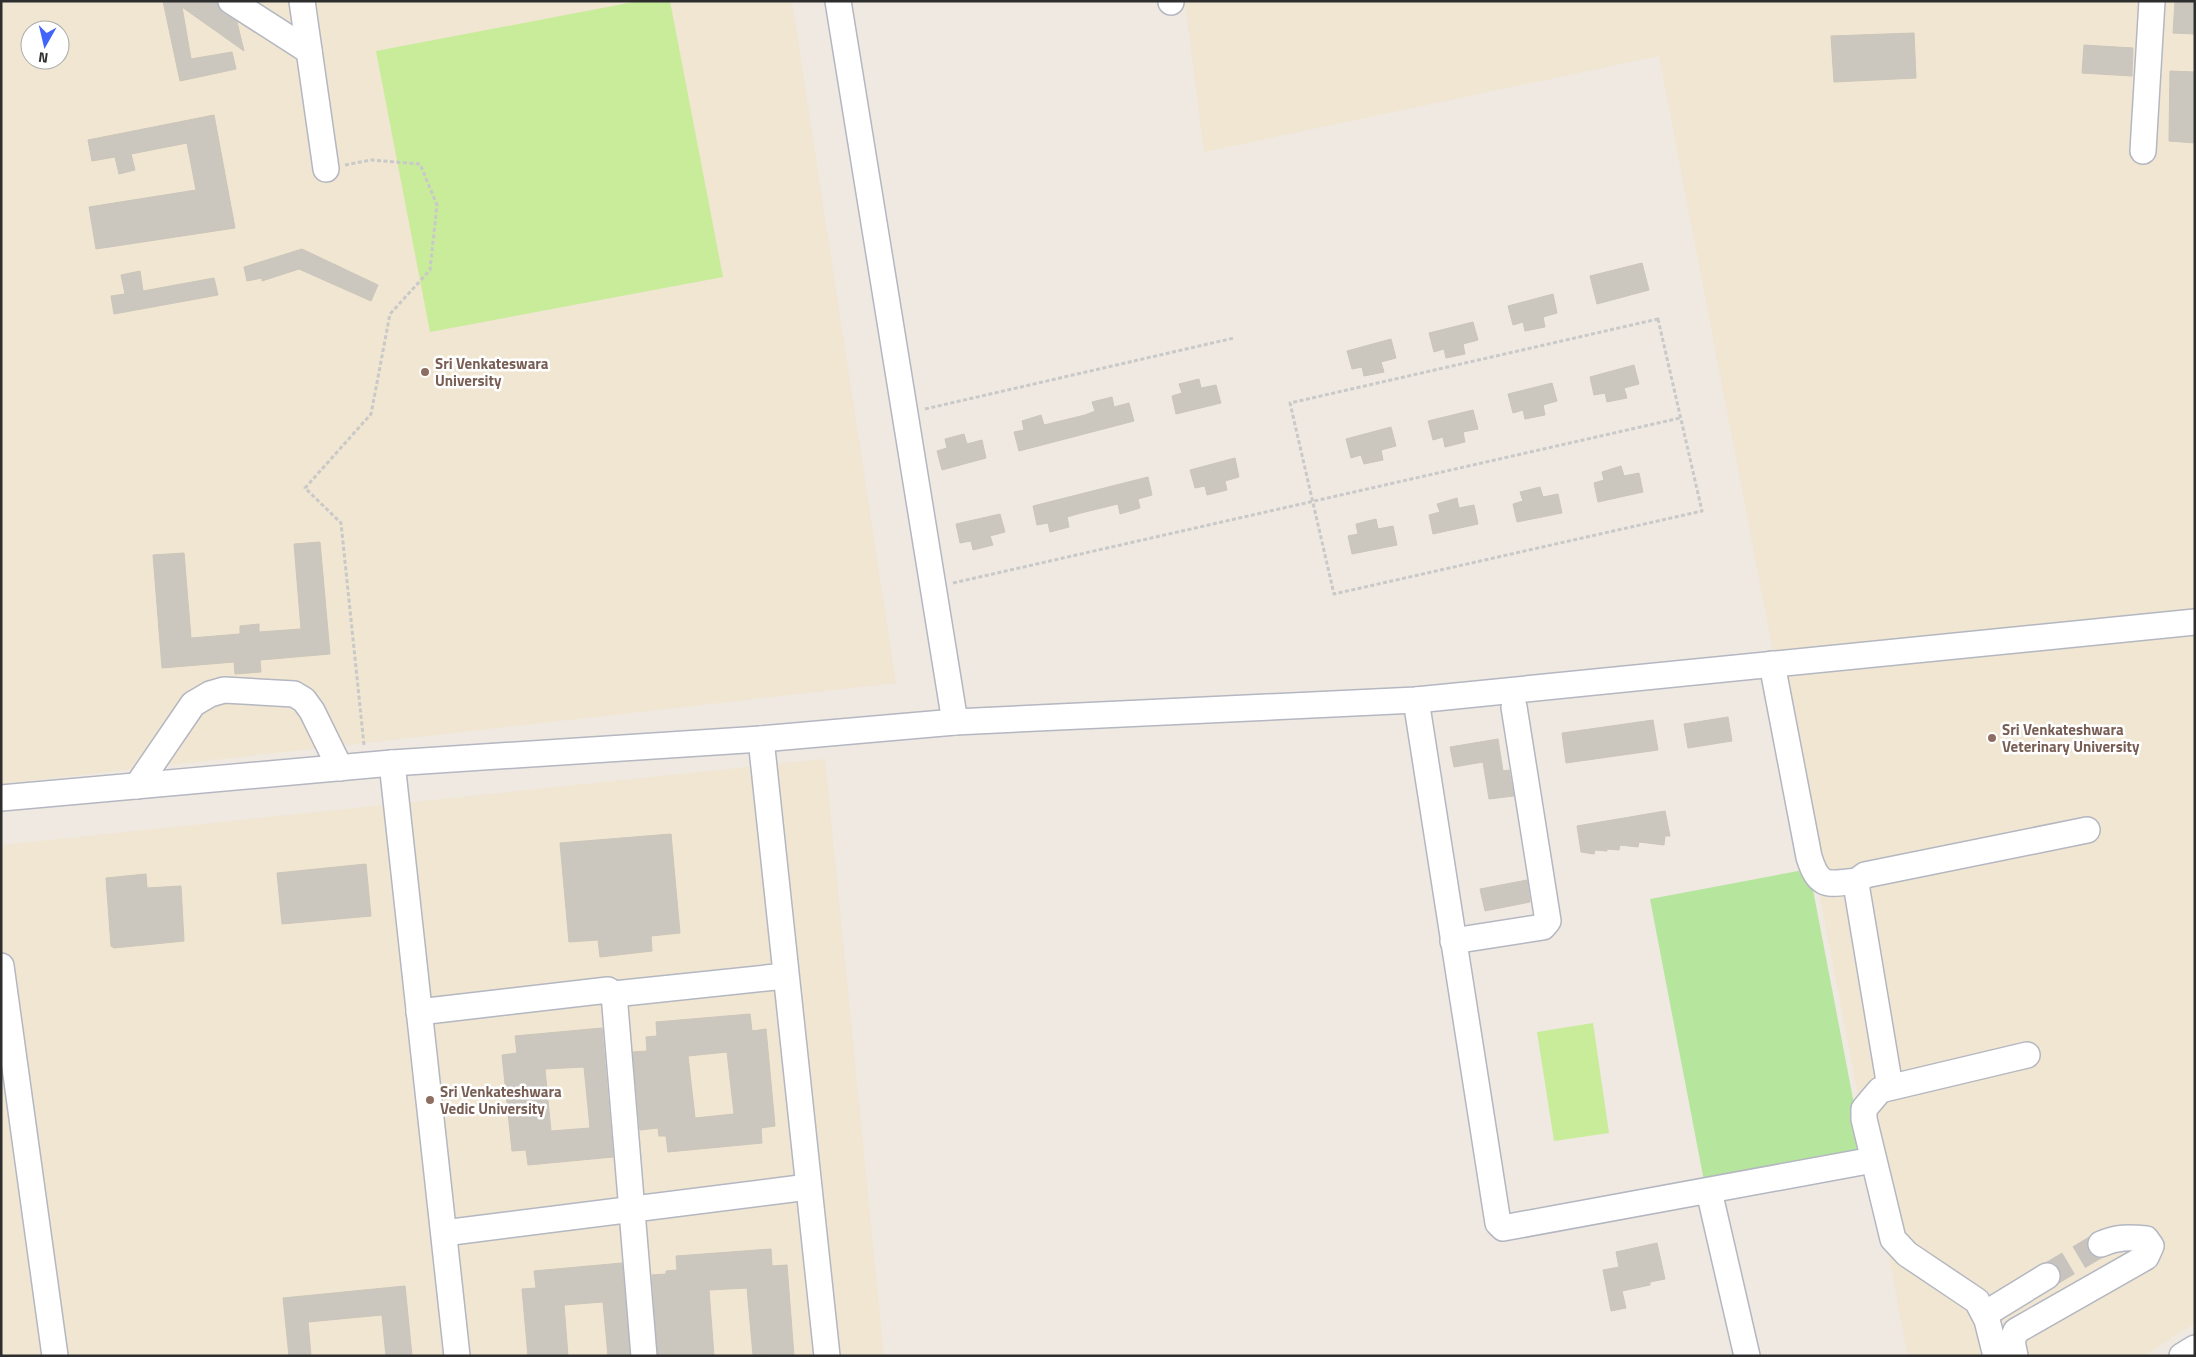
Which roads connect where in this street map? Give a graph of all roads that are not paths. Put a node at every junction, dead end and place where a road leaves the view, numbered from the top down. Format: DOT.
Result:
graph roads {
  1 [pos="230,1"];
  2 [pos="302,1"];
  3 [pos="838,1"];
  4 [pos="2152,1"];
  5 [pos="309,52"];
  6 [pos="2143,151"];
  7 [pos="326,169"];
  8 [pos="2195,622"];
  9 [pos="1772,664"];
  10 [pos="1416,700"];
  11 [pos="1514,707"];
  12 [pos="955,722"];
  13 [pos="761,739"];
  14 [pos="392,764"];
  15 [pos="340,768"];
  16 [pos="137,786"];
  17 [pos="1,798"];
  18 [pos="2087,830"];
  19 [pos="1858,881"];
  20 [pos="1453,941"];
  21 [pos="1,966"];
  22 [pos="785,976"];
  23 [pos="614,994"];
  24 [pos="419,1012"];
  25 [pos="2027,1055"];
  26 [pos="1890,1087"];
  27 [pos="1874,1160"];
  28 [pos="808,1187"];
  29 [pos="1709,1191"];
  30 [pos="632,1209"];
  31 [pos="444,1233"];
  32 [pos="2101,1244"];
  33 [pos="2047,1276"];
  34 [pos="1985,1314"];
  35 [pos="2016,1331"];
  36 [pos="1994,1348"];
  37 [pos="2195,1348"];
  38 [pos="55,1356"];
  39 [pos="457,1356"];
  40 [pos="644,1356"];
  41 [pos="827,1356"];
  42 [pos="1747,1356"];
  43 [pos="2015,1356"];
  44 [pos="2182,1356"];
  1 -- 5 [label="street"];
  2 -- 5 [label="street"];
  3 -- 12 [label="street"];
  4 -- 6 [label="street"];
  5 -- 7 [label="street"];
  8 -- 9 [label="street"];
  9 -- 10 [label="street"];
  9 -- 19 [label="street"];
  10 -- 12 [label="street"];
  10 -- 20 [label="street"];
  11 -- 20 [label="street"];
  12 -- 13 [label="street"];
  13 -- 14 [label="street"];
  13 -- 22 [label="street"];
  14 -- 15 [label="street"];
  14 -- 24 [label="street"];
  15 -- 16 [label="street"];
  15 -- 16 [label="street"];
  16 -- 17 [label="street"];
  18 -- 19 [label="street"];
  19 -- 26 [label="street"];
  20 -- 29 [label="street"];
  21 -- 38 [label="street"];
  22 -- 23 [label="street"];
  22 -- 28 [label="street"];
  23 -- 24 [label="street"];
  23 -- 30 [label="street"];
  24 -- 31 [label="street"];
  25 -- 26 [label="street"];
  26 -- 27 [label="street"];
  27 -- 29 [label="street"];
  27 -- 34 [label="street"];
  28 -- 30 [label="street"];
  28 -- 41 [label="street"];
  29 -- 42 [label="street"];
  30 -- 31 [label="street"];
  30 -- 40 [label="street"];
  31 -- 39 [label="street"];
  32 -- 35 [label="street"];
  33 -- 34 [label="street"];
  34 -- 36 [label="street"];
  35 -- 36 [label="street"];
  35 -- 43 [label="street"];
  37 -- 44 [label="street"];
}
